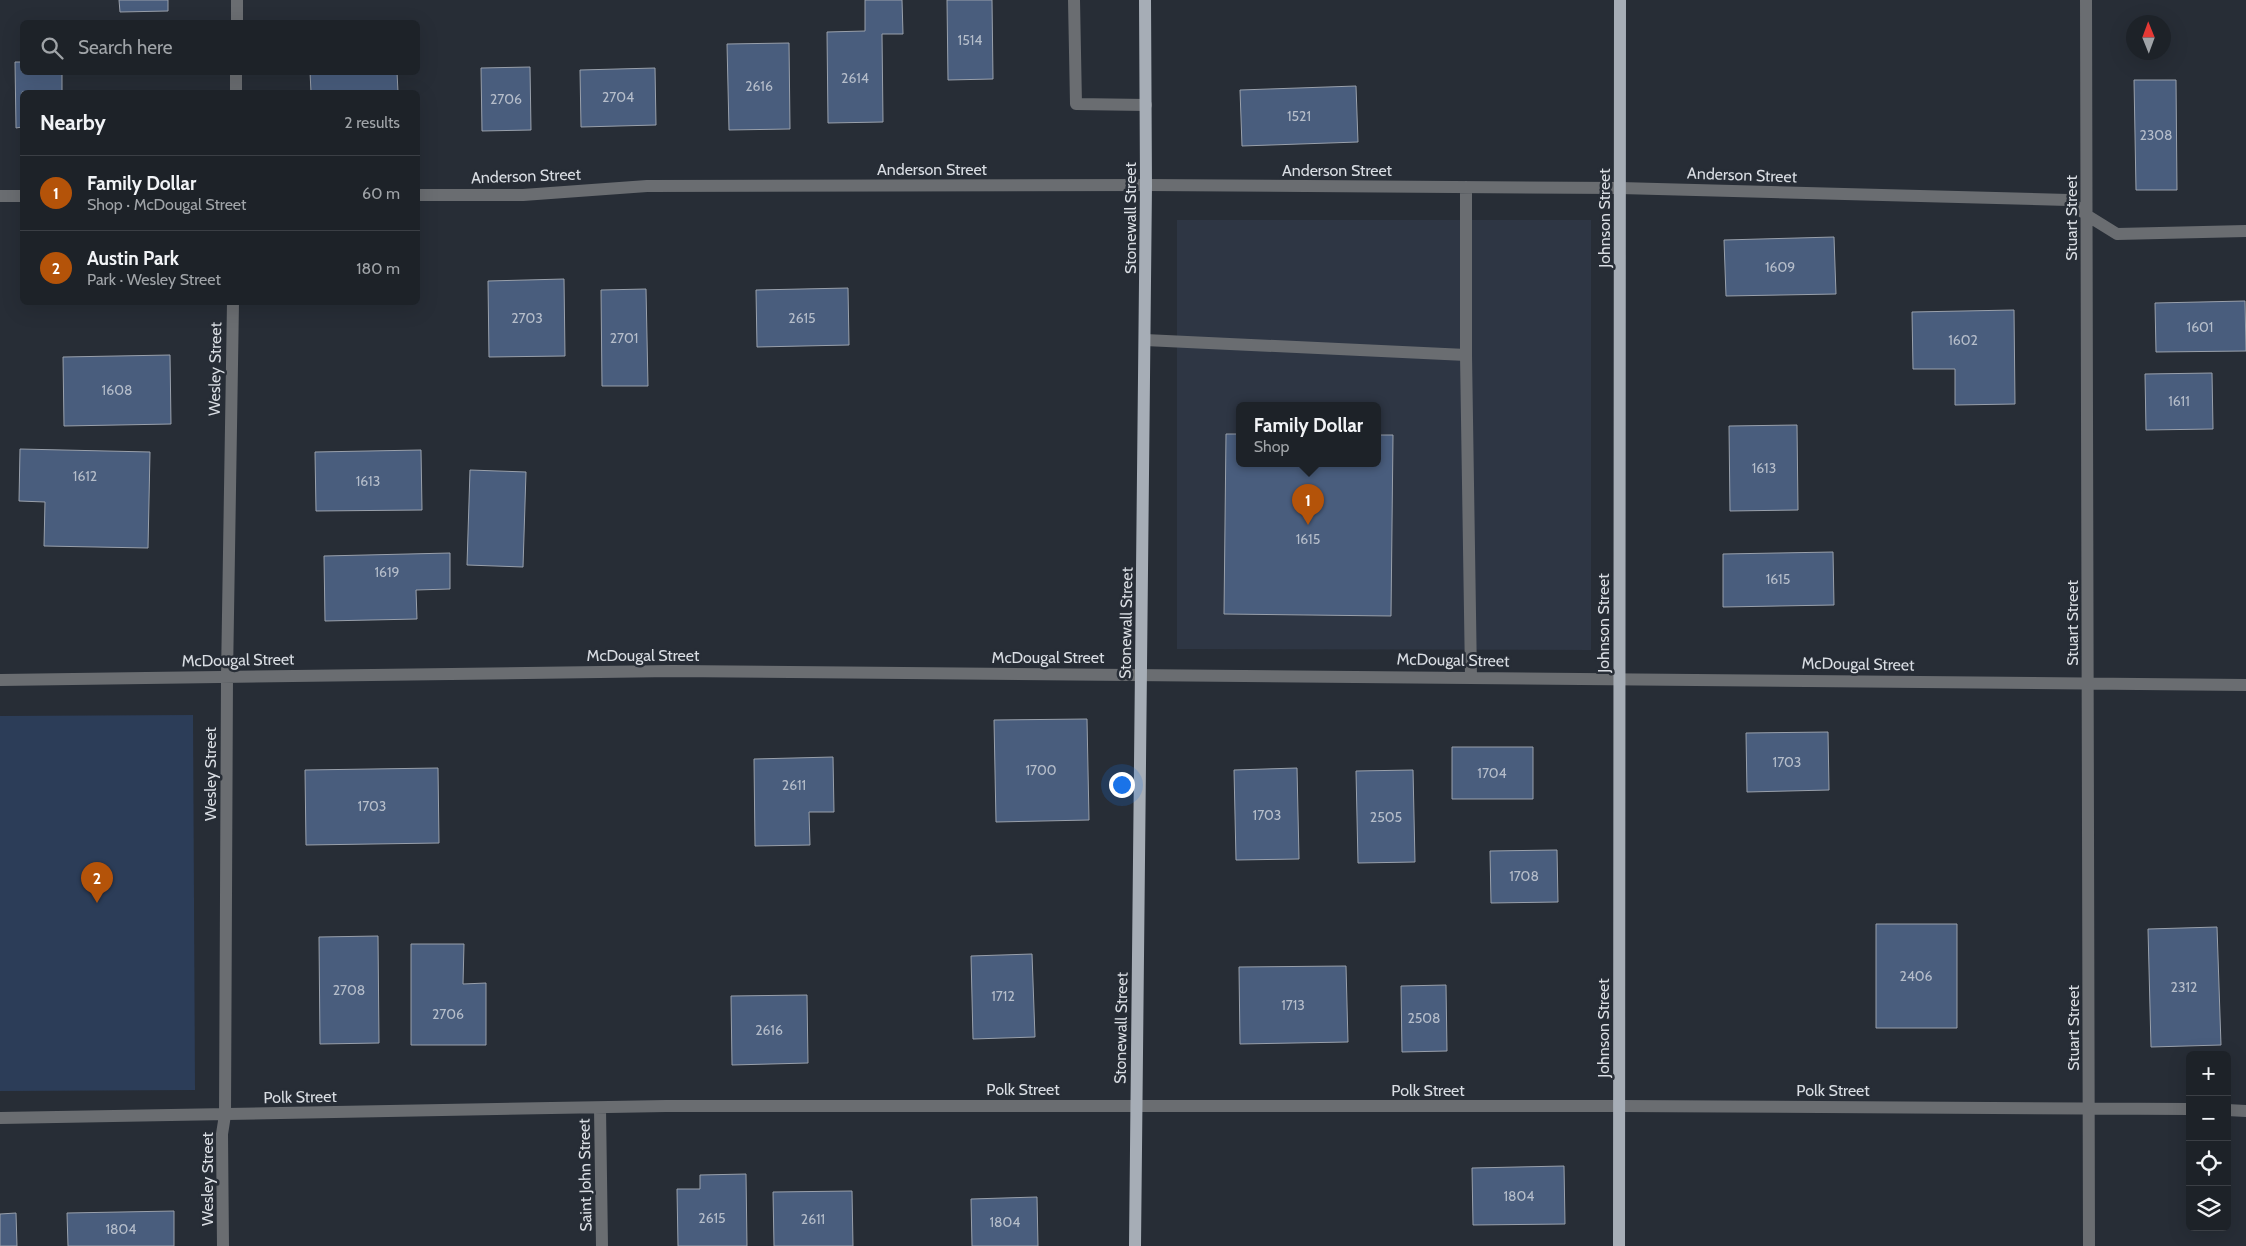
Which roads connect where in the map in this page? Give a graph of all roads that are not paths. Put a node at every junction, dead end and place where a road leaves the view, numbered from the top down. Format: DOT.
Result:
graph roads {
  1 [pos="237,0"];
  2 [pos="1074,0"];
  3 [pos="1145,0"];
  4 [pos="1620,0"];
  5 [pos="2086,0"];
  6 [pos="237,20"];
  7 [pos="236,75"];
  8 [pos="236,90"];
  9 [pos="1146,105"];
  10 [pos="1146,185"];
  11 [pos="1466,187"];
  12 [pos="1620,188"];
  13 [pos="420,195"];
  14 [pos="0,196"];
  15 [pos="20,196"];
  16 [pos="2088,216"];
  17 [pos="2246,232"];
  18 [pos="233,305"];
  19 [pos="1145,340"];
  20 [pos="1466,355"];
  21 [pos="1142,673"];
  22 [pos="1471,676"];
  23 [pos="227,677"];
  24 [pos="1620,678"];
  25 [pos="0,680"];
  26 [pos="2088,683"];
  27 [pos="2246,685"];
  28 [pos="666,1106"];
  29 [pos="1136,1106"];
  30 [pos="1619,1106"];
  31 [pos="600,1108"];
  32 [pos="2089,1108"];
  33 [pos="2186,1110"];
  34 [pos="2231,1110"];
  35 [pos="2246,1111"];
  36 [pos="225,1115"];
  37 [pos="0,1118"];
  38 [pos="223,1246"];
  39 [pos="602,1246"];
  40 [pos="1135,1246"];
  41 [pos="1619,1246"];
  42 [pos="2089,1246"];
  1 -- 6 [label="street"];
  2 -- 9 [label="street"];
  3 -- 9 [label="main road, Stonewall Street"];
  4 -- 12 [label="main road, Johnson Street"];
  5 -- 16 [label="street, Stuart Street"];
  7 -- 8 [label="street"];
  9 -- 10 [label="main road, Stonewall Street"];
  10 -- 11 [label="street, Anderson Street"];
  10 -- 13 [label="street, Anderson Street"];
  10 -- 19 [label="main road, Stonewall Street"];
  11 -- 12 [label="street, Anderson Street"];
  11 -- 20 [label="street"];
  12 -- 16 [label="street, Anderson Street"];
  12 -- 24 [label="main road, Johnson Street"];
  14 -- 15 [label="street"];
  16 -- 17 [label="street, Anderson Street"];
  16 -- 26 [label="street, Stuart Street"];
  18 -- 23 [label="street, Wesley Street"];
  19 -- 20 [label="street"];
  19 -- 21 [label="main road, Stonewall Street"];
  20 -- 22 [label="street"];
  21 -- 22 [label="street, McDougal Street"];
  21 -- 23 [label="street, McDougal Street"];
  21 -- 29 [label="main road, Stonewall Street"];
  22 -- 24 [label="street, McDougal Street"];
  23 -- 25 [label="street, McDougal Street"];
  23 -- 36 [label="street, Wesley Street"];
  24 -- 26 [label="street, McDougal Street"];
  24 -- 30 [label="main road, Johnson Street"];
  26 -- 27 [label="street, McDougal Street"];
  26 -- 32 [label="street, Stuart Street"];
  28 -- 29 [label="street, Polk Street"];
  28 -- 31 [label="street, Saint John Street"];
  29 -- 30 [label="street, Polk Street"];
  29 -- 40 [label="main road, Stonewall Street"];
  30 -- 32 [label="street, Polk Street"];
  30 -- 41 [label="main road, Johnson Street"];
  31 -- 36 [label="street, Polk Street"];
  31 -- 39 [label="street, Saint John Street"];
  32 -- 33 [label="street, Polk Street"];
  32 -- 42 [label="street, Stuart Street"];
  34 -- 35 [label="street"];
  36 -- 37 [label="street, Polk Street"];
  36 -- 38 [label="street, Wesley Street"];
}
